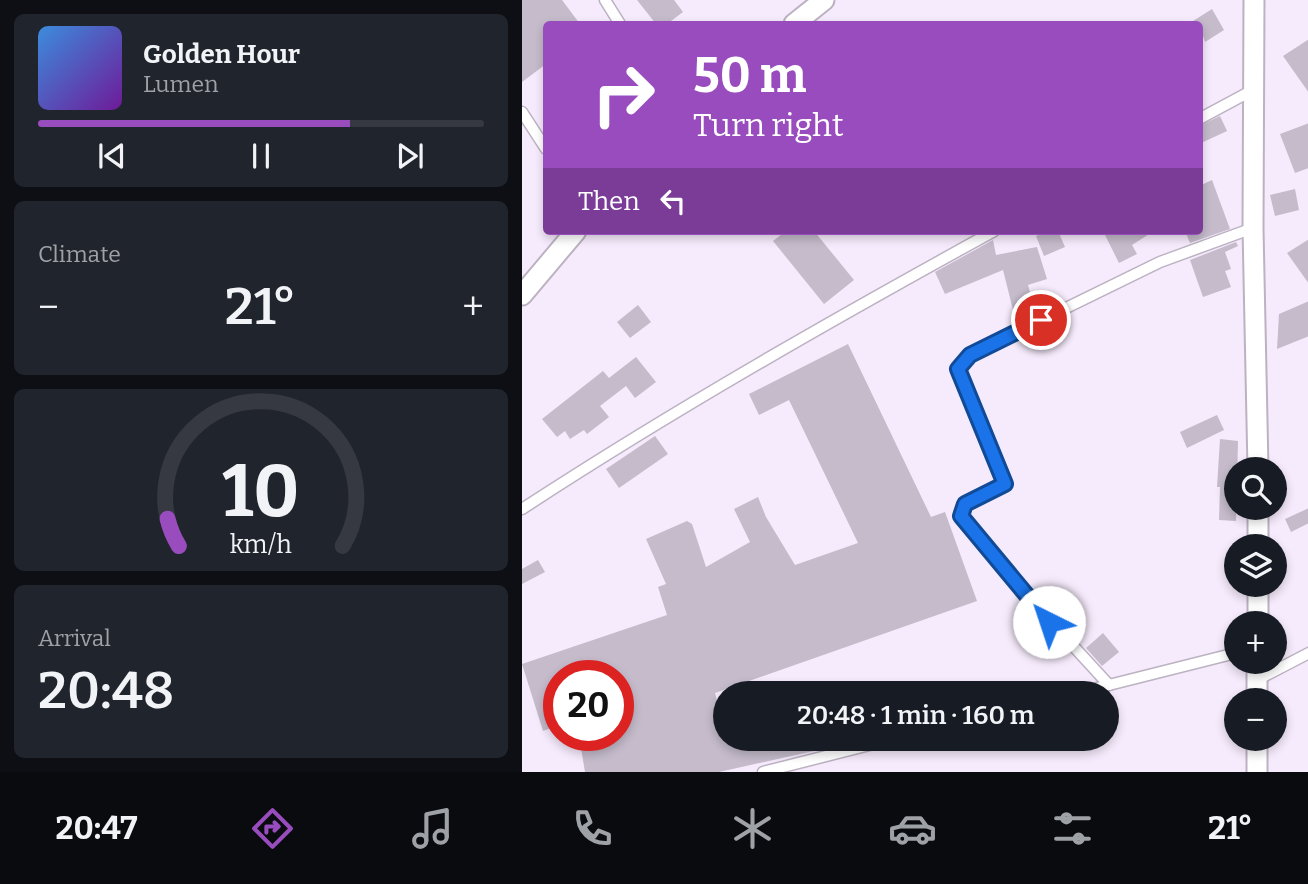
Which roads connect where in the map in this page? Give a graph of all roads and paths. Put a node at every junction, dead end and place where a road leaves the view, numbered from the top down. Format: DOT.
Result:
graph roads {
  1 [pos="605,0"];
  2 [pos="824,0"];
  3 [pos="1254,0"];
  4 [pos="618,21"];
  5 [pos="798,21"];
  6 [pos="1254,90"];
  7 [pos="522,112"];
  8 [pos="1203,117"];
  9 [pos="543,144"];
  10 [pos="1253,228"];
  11 [pos="573,235"];
  12 [pos="987,235"];
  13 [pos="522,296"];
  14 [pos="1258,457"];
  15 [pos="522,509"];
  16 [pos="1308,653"];
  17 [pos="1224,656"];
  18 [pos="1105,681"];
  19 [pos="1257,681"];
  20 [pos="1119,682"];
  21 [pos="846,751"];
  22 [pos="1257,751"];
  23 [pos="763,772"];
  24 [pos="1256,772"];
  1 -- 4 [label="lane"];
  2 -- 5 [label="street"];
  3 -- 6 [label="street"];
  6 -- 8 [label="lane"];
  6 -- 10 [label="street"];
  7 -- 9 [label="lane"];
  10 -- 14 [label="street"];
  10 -- 18 [label="lane"];
  11 -- 13 [label="street"];
  12 -- 15 [label="lane"];
  16 -- 19 [label="lane"];
  17 -- 20 [label="lane"];
  21 -- 23 [label="lane"];
  22 -- 24 [label="street"];
}
